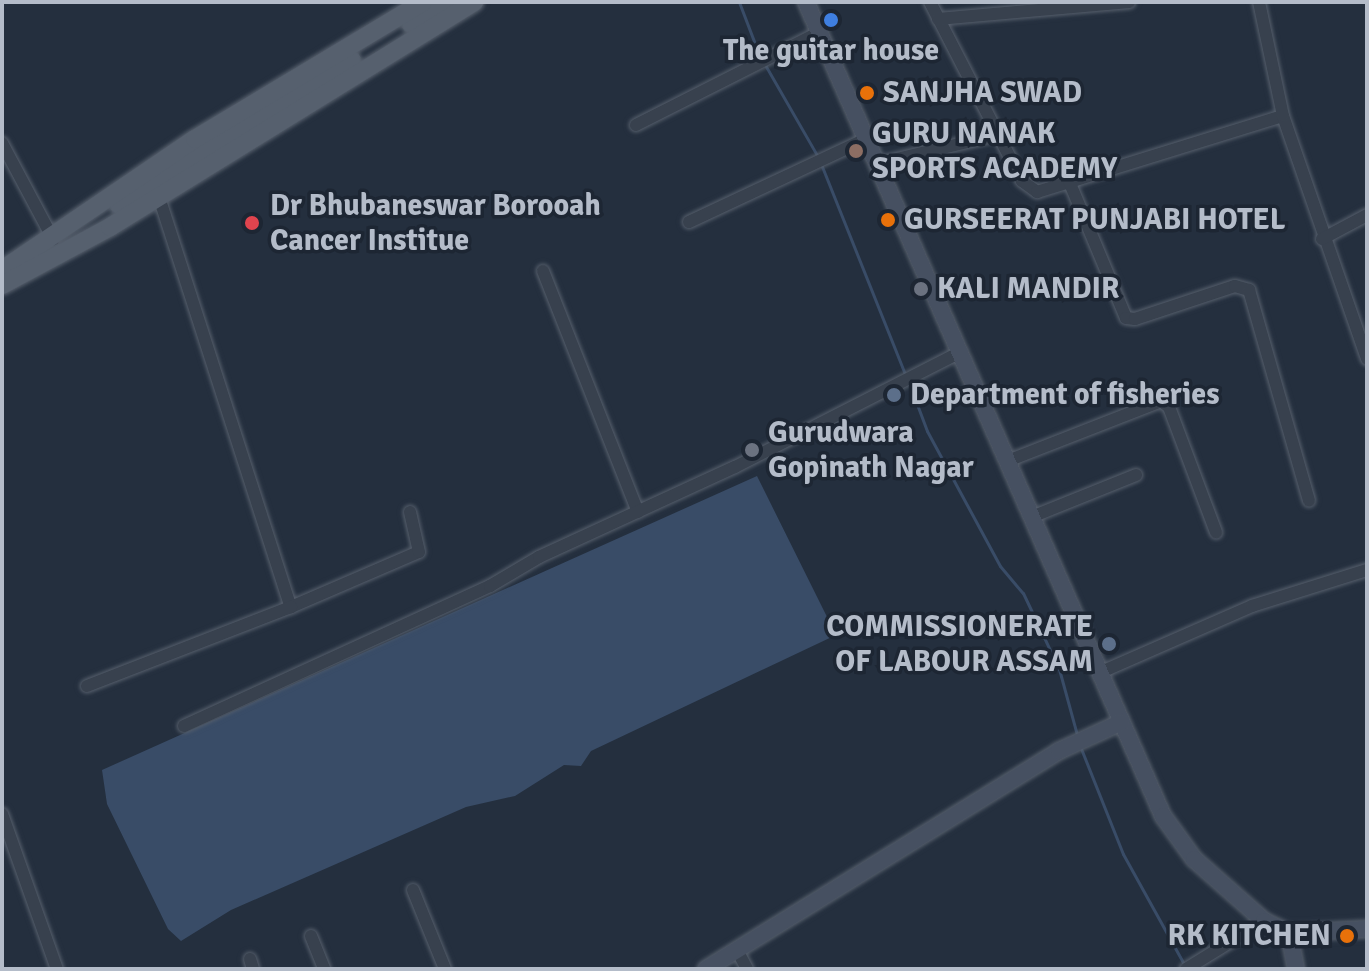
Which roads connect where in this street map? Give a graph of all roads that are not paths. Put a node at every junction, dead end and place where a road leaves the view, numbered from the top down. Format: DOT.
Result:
graph roads {
  1 [pos="423,2"];
  2 [pos="446,2"];
  3 [pos="474,2"];
  4 [pos="806,2"];
  5 [pos="930,2"];
  6 [pos="1129,2"];
  7 [pos="1259,2"];
  8 [pos="400,8"];
  9 [pos="938,19"];
  10 [pos="820,32"];
  11 [pos="1283,116"];
  12 [pos="636,125"];
  13 [pos="997,135"];
  14 [pos="868,138"];
  15 [pos="2,143"];
  16 [pos="880,163"];
  17 [pos="1069,181"];
  18 [pos="159,197"];
  19 [pos="1367,215"];
  20 [pos="689,222"];
  21 [pos="81,230"];
  22 [pos="53,239"];
  23 [pos="1322,239"];
  24 [pos="2,270"];
  25 [pos="543,271"];
  26 [pos="2,285"];
  27 [pos="961,352"];
  28 [pos="1367,359"];
  29 [pos="1010,460"];
  30 [pos="1136,475"];
  31 [pos="1309,501"];
  32 [pos="410,512"];
  33 [pos="638,512"];
  34 [pos="1034,516"];
  35 [pos="1216,532"];
  36 [pos="1367,570"];
  37 [pos="291,607"];
  38 [pos="1101,672"];
  39 [pos="87,686"];
  40 [pos="1122,722"];
  41 [pos="184,726"];
  42 [pos="2,814"];
  43 [pos="413,890"];
  44 [pos="1264,921"];
  45 [pos="1367,929"];
  46 [pos="1289,933"];
  47 [pos="311,936"];
  48 [pos="737,950"];
  49 [pos="57,969"];
  50 [pos="324,969"];
  51 [pos="445,969"];
  52 [pos="706,969"];
  53 [pos="747,969"];
  54 [pos="1186,969"];
  55 [pos="1296,969"];
  1 -- 8 [label="main road"];
  2 -- 21 [label="main road"];
  3 -- 18 [label="main road"];
  4 -- 10 [label="main road"];
  5 -- 9 [label="street"];
  6 -- 9 [label="street"];
  7 -- 11 [label="street"];
  8 -- 21 [label="main road"];
  9 -- 13 [label="street"];
  10 -- 12 [label="street"];
  10 -- 14 [label="main road"];
  11 -- 17 [label="street"];
  11 -- 23 [label="street"];
  13 -- 16 [label="street"];
  13 -- 17 [label="street"];
  14 -- 16 [label="main road"];
  14 -- 20 [label="street"];
  15 -- 22 [label="street"];
  16 -- 27 [label="main road"];
  17 -- 31 [label="street"];
  18 -- 21 [label="main road"];
  18 -- 37 [label="street"];
  19 -- 23 [label="street"];
  21 -- 22 [label="main road"];
  21 -- 26 [label="main road"];
  22 -- 24 [label="main road"];
  23 -- 28 [label="street"];
  25 -- 33 [label="street"];
  27 -- 29 [label="main road"];
  27 -- 33 [label="street"];
  29 -- 34 [label="main road"];
  29 -- 35 [label="street"];
  30 -- 34 [label="street"];
  32 -- 37 [label="street"];
  33 -- 41 [label="street"];
  34 -- 38 [label="main road"];
  36 -- 38 [label="street"];
  37 -- 39 [label="street"];
  38 -- 40 [label="main road"];
  40 -- 44 [label="main road"];
  40 -- 48 [label="main road"];
  42 -- 49 [label="street"];
  43 -- 51 [label="street"];
  44 -- 46 [label="main road"];
  44 -- 54 [label="street"];
  45 -- 46 [label="main road"];
  46 -- 55 [label="main road"];
  47 -- 50 [label="street"];
  48 -- 52 [label="main road"];
  48 -- 53 [label="street"];
}
